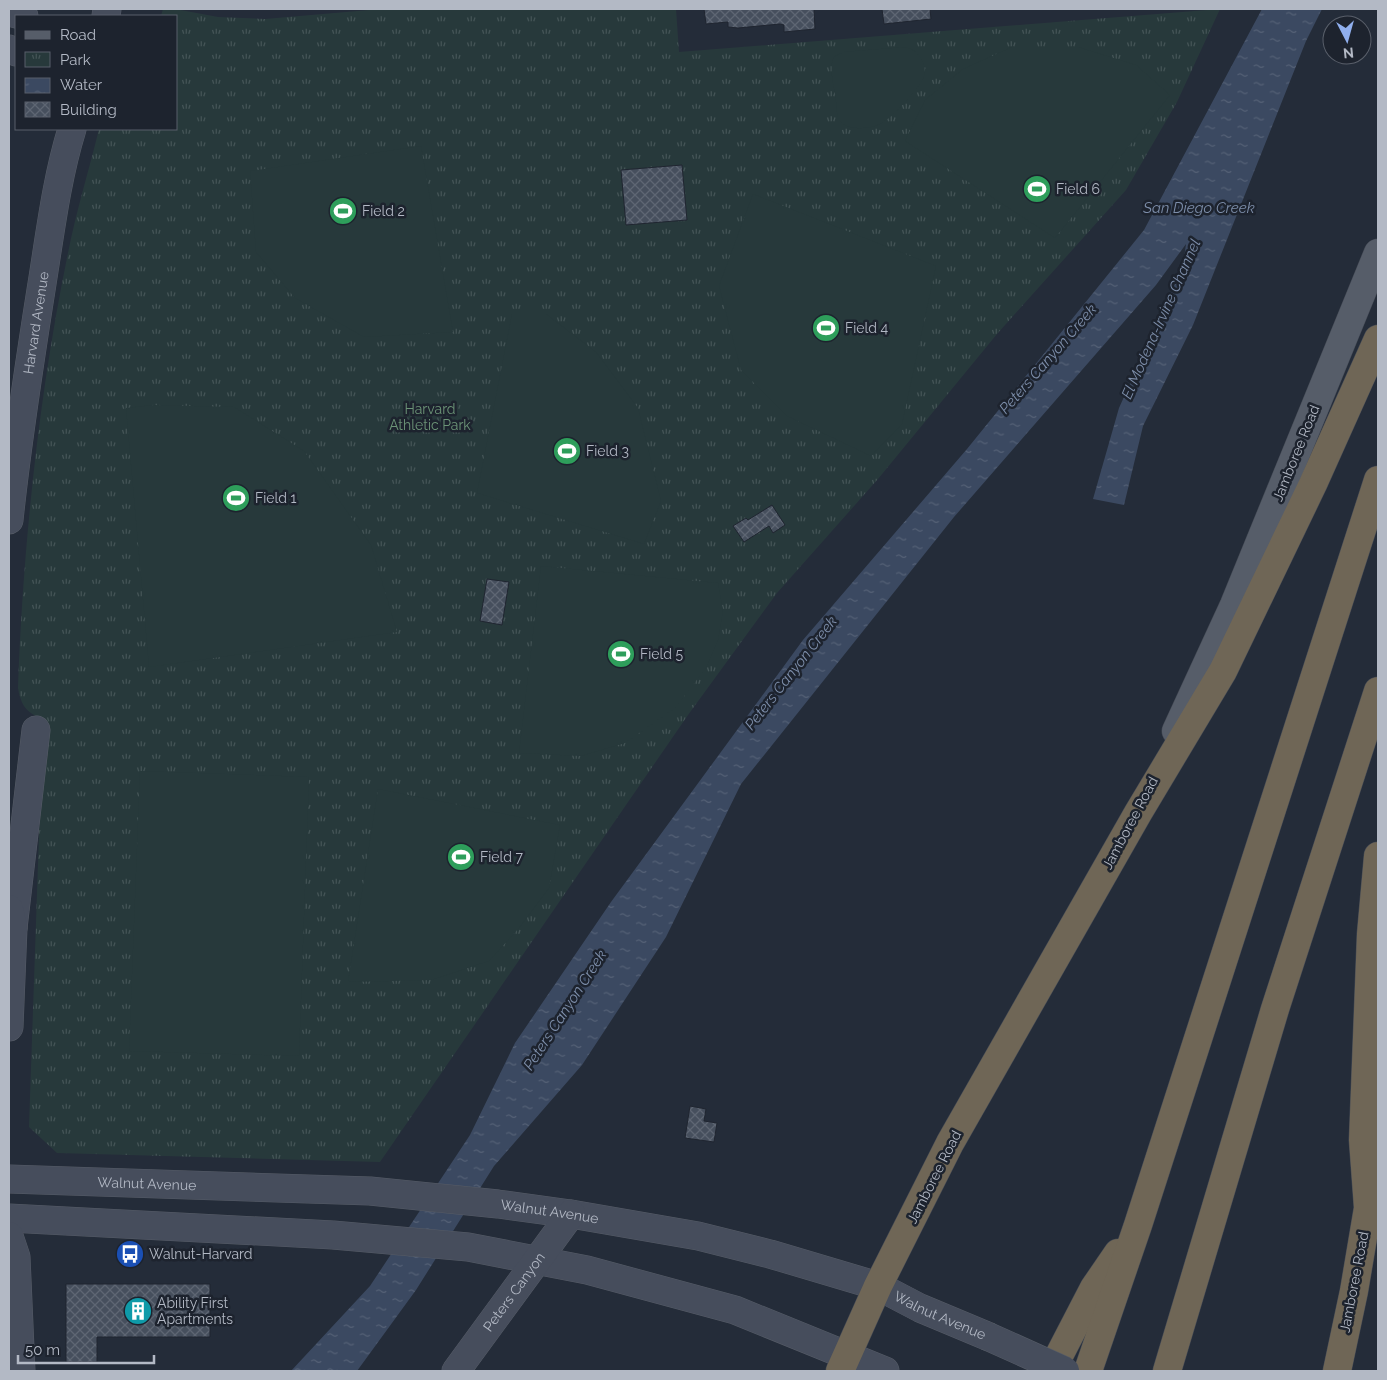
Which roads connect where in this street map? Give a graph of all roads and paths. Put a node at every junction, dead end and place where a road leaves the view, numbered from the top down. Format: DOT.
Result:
graph roads {
  1 [pos="72,130"];
  2 [pos="1378,253"];
  3 [pos="1378,338"];
  4 [pos="1378,480"];
  5 [pos="9,520"];
  6 [pos="1378,691"];
  7 [pos="36,730"];
  8 [pos="1138,813"];
  9 [pos="1378,856"];
  10 [pos="11,918"];
  11 [pos="9,1027"];
  12 [pos="1378,1132"];
  13 [pos="9,1179"];
  14 [pos="1368,1208"];
  15 [pos="571,1214"];
  16 [pos="9,1218"];
  17 [pos="1138,1225"];
  18 [pos="1210,1232"];
  19 [pos="9,1236"];
  20 [pos="537,1260"];
  21 [pos="878,1286"];
  22 [pos="843,1363"];
  23 [pos="21,1371"];
  24 [pos="456,1371"];
  25 [pos="885,1371"];
  26 [pos="1050,1371"];
  27 [pos="1065,1371"];
  28 [pos="1088,1371"];
  29 [pos="1167,1371"];
  30 [pos="1177,1371"];
  31 [pos="1337,1371"];
  1 -- 5 [label="main road, Harvard Avenue"];
  2 -- 8 [label="main road, Jamboree Road"];
  3 -- 8 [label="highway"];
  4 -- 17 [label="highway"];
  6 -- 18 [label="highway"];
  7 -- 10 [label="main road"];
  8 -- 21 [label="highway, Jamboree Road"];
  9 -- 14 [label="highway"];
  10 -- 11 [label="main road"];
  12 -- 14 [label="main road, Jamboree Road"];
  13 -- 15 [label="main road, Walnut Avenue"];
  14 -- 31 [label="highway, Jamboree Road"];
  15 -- 20 [label="main road, Peters Canyon"];
  15 -- 21 [label="main road, Walnut Avenue"];
  16 -- 20 [label="main road"];
  17 -- 26 [label="highway"];
  17 -- 28 [label="highway"];
  18 -- 29 [label="highway"];
  18 -- 30 [label="highway"];
  19 -- 23 [label="main road"];
  20 -- 22 [label="main road"];
  20 -- 24 [label="main road, Peters Canyon"];
  21 -- 22 [label="highway, Jamboree Road"];
  21 -- 27 [label="main road, Walnut Avenue, bridge"];
  22 -- 25 [label="main road"];
}
